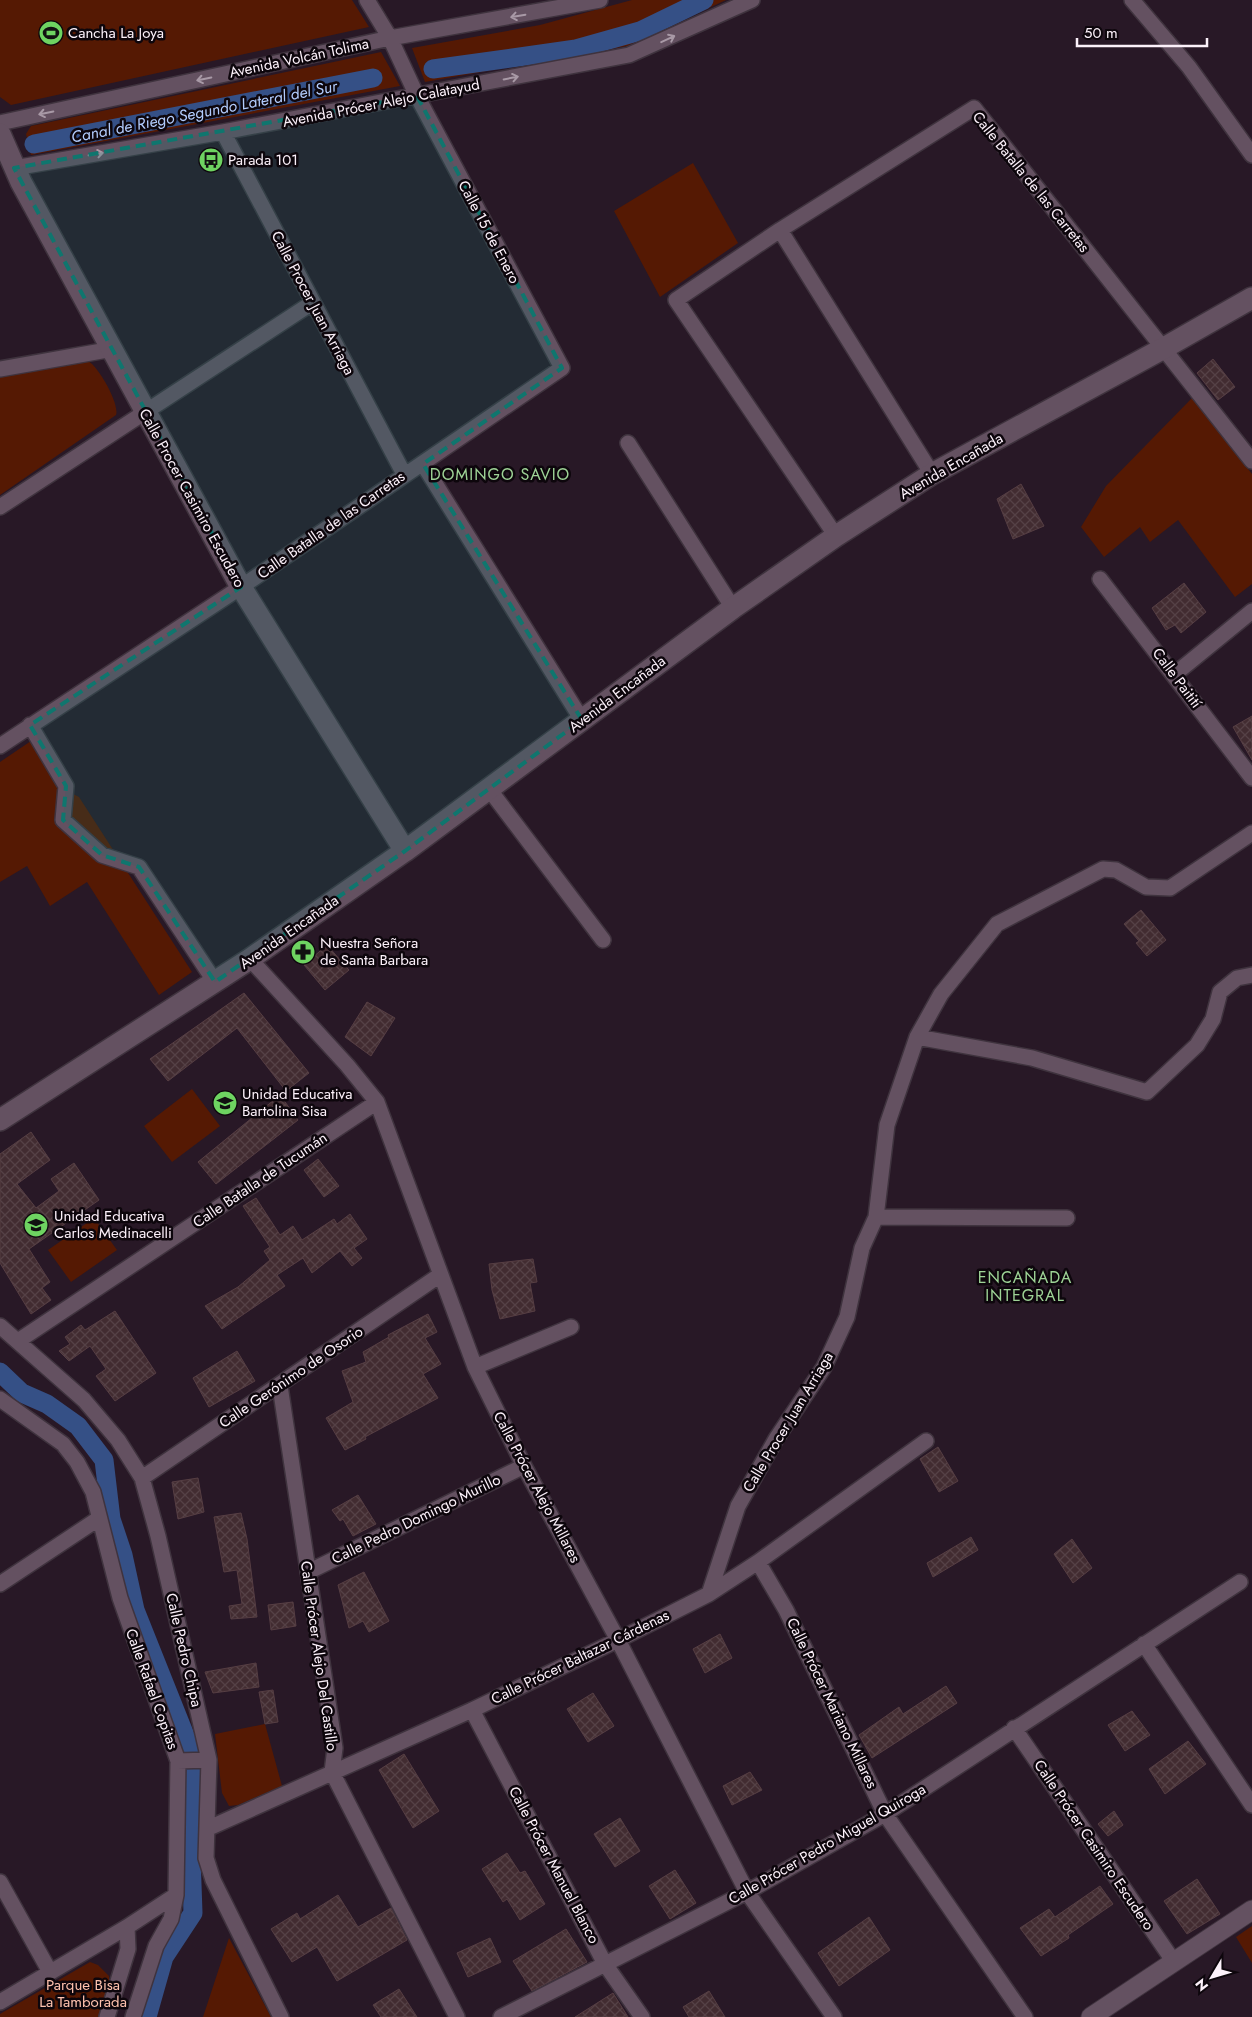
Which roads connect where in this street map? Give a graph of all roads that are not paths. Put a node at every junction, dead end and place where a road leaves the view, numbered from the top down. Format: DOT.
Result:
graph roads {
  1 [pos="367,0"];
  2 [pos="600,0"];
  3 [pos="752,0"];
  4 [pos="1132,0"];
  5 [pos="536,6"];
  6 [pos="390,38"];
  7 [pos="417,96"];
  8 [pos="0,123"];
  9 [pos="223,132"];
  10 [pos="0,134"];
  11 [pos="1252,155"];
  12 [pos="7,169"];
  13 [pos="780,230"];
  14 [pos="1252,298"];
  15 [pos="312,303"];
  16 [pos="1164,348"];
  17 [pos="113,349"];
  18 [pos="562,368"];
  19 [pos="0,369"];
  20 [pos="145,412"];
  21 [pos="628,443"];
  22 [pos="1252,461"];
  23 [pos="422,464"];
  24 [pos="404,474"];
  25 [pos="932,474"];
  26 [pos="0,507"];
  27 [pos="836,536"];
  28 [pos="1100,579"];
  29 [pos="241,587"];
  30 [pos="733,608"];
  31 [pos="1252,611"];
  32 [pos="1175,674"];
  33 [pos="582,720"];
  34 [pos="30,725"];
  35 [pos="0,746"];
  36 [pos="1252,778"];
  37 [pos="489,789"];
  38 [pos="1252,833"];
  39 [pos="404,851"];
  40 [pos="603,940"];
  41 [pos="250,960"];
  42 [pos="1252,975"];
  43 [pos="215,982"];
  44 [pos="916,1037"];
  45 [pos="377,1102"];
  46 [pos="0,1120"];
  47 [pos="876,1217"];
  48 [pos="1067,1218"];
  49 [pos="440,1275"];
  50 [pos="0,1326"];
  51 [pos="571,1327"];
  52 [pos="18,1342"];
  53 [pos="475,1367"];
  54 [pos="280,1386"];
  55 [pos="0,1398"];
  56 [pos="926,1441"];
  57 [pos="524,1466"];
  58 [pos="142,1478"];
  59 [pos="98,1519"];
  60 [pos="758,1562"];
  61 [pos="308,1572"];
  62 [pos="1240,1582"];
  63 [pos="0,1584"];
  64 [pos="709,1594"];
  65 [pos="618,1640"];
  66 [pos="1144,1644"];
  67 [pos="472,1710"];
  68 [pos="1014,1728"];
  69 [pos="208,1760"];
  70 [pos="179,1761"];
  71 [pos="332,1772"];
  72 [pos="1252,1805"];
  73 [pos="885,1814"];
  74 [pos="209,1828"];
  75 [pos="0,1882"];
  76 [pos="747,1892"];
  77 [pos="176,1895"];
  78 [pos="1252,1910"];
  79 [pos="127,1927"];
  80 [pos="1174,1962"];
  81 [pos="606,1964"];
  82 [pos="50,1972"];
  83 [pos="0,2002"];
  84 [pos="107,2017"];
  85 [pos="133,2017"];
  86 [pos="281,2017"];
  87 [pos="457,2017"];
  88 [pos="501,2017"];
  89 [pos="642,2017"];
  90 [pos="834,2017"];
  91 [pos="1025,2017"];
  92 [pos="1091,2017"];
  1 -- 6 [label="street, Calle 15 de Enero"];
  2 -- 5 [label="street, Avenida Volcán Tolima"];
  7 -- 3 [label="street, Avenida Prócer Alejo Calatayud, one-way"];
  4 -- 11 [label="street"];
  5 -- 6 [label="street, Avenida Volcán Tolima, one-way"];
  6 -- 7 [label="street, Calle 15 de Enero"];
  6 -- 8 [label="street, Avenida Volcán Tolima, one-way"];
  7 -- 9 [label="street, Avenida Prócer Alejo Calatayud"];
  7 -- 18 [label="street, Calle 15 de Enero"];
  12 -- 9 [label="street, Avenida Prócer Alejo Calatayud, one-way"];
  9 -- 15 [label="street, Calle Procer Juan Arriaga"];
  10 -- 12 [label="main road, Calle Procer Casimiro Escudero"];
  12 -- 17 [label="main road, Calle Procer Casimiro Escudero"];
  13 -- 16 [label="street, Calle Batalla de las Carretas"];
  13 -- 25 [label="street"];
  13 -- 27 [label="street, Calle Batalla de las Carretas"];
  14 -- 16 [label="main road, Avenida Encañada"];
  15 -- 20 [label="street"];
  15 -- 24 [label="street, Calle Procer Juan Arriaga"];
  16 -- 22 [label="street, Calle Batalla de las Carretas"];
  16 -- 25 [label="main road, Avenida Encañada"];
  17 -- 19 [label="street"];
  17 -- 20 [label="main road, Calle Procer Casimiro Escudero"];
  18 -- 23 [label="street, Calle Batalla de las Carretas"];
  20 -- 26 [label="street"];
  20 -- 29 [label="main road, Calle Procer Casimiro Escudero"];
  21 -- 30 [label="street"];
  23 -- 24 [label="street, Calle Batalla de las Carretas"];
  23 -- 33 [label="street"];
  24 -- 29 [label="street, Calle Batalla de las Carretas"];
  25 -- 27 [label="main road, Avenida Encañada"];
  27 -- 30 [label="main road, Avenida Encañada"];
  28 -- 32 [label="street, Calle Paitití"];
  29 -- 34 [label="street, Calle Batalla de las Carretas"];
  29 -- 39 [label="main road, Calle Procer Casimiro Escudero"];
  30 -- 33 [label="main road, Avenida Encañada"];
  31 -- 32 [label="street"];
  32 -- 36 [label="street, Calle Paitití"];
  33 -- 37 [label="main road, Avenida Encañada"];
  34 -- 35 [label="street, Calle Batalla de las Carretas"];
  34 -- 43 [label="street"];
  37 -- 39 [label="main road, Avenida Encañada"];
  37 -- 40 [label="street"];
  38 -- 44 [label="street, Calle Procer Juan Arriaga"];
  39 -- 41 [label="main road, Avenida Encañada"];
  41 -- 43 [label="main road, Avenida Encañada"];
  41 -- 45 [label="street, Calle Prócer Alejo Millares"];
  42 -- 44 [label="street"];
  43 -- 46 [label="main road, Avenida Encañada"];
  44 -- 47 [label="street, Calle Procer Juan Arriaga"];
  45 -- 49 [label="street, Calle Prócer Alejo Millares"];
  45 -- 52 [label="street, Calle Batalla de Tucumán"];
  47 -- 48 [label="street"];
  47 -- 64 [label="street, Calle Procer Juan Arriaga"];
  49 -- 53 [label="street, Calle Prócer Alejo Millares"];
  49 -- 54 [label="street, Calle Gerónimo de Osorio"];
  50 -- 52 [label="street, Calle Pedro Chipa"];
  51 -- 53 [label="street"];
  52 -- 58 [label="street, Calle Pedro Chipa"];
  53 -- 57 [label="street, Calle Prócer Alejo Millares"];
  54 -- 58 [label="street, Calle Gerónimo de Osorio"];
  54 -- 61 [label="street, Calle Prócer Alejo Del Castillo"];
  55 -- 59 [label="street, Calle Rafael Copitas"];
  56 -- 60 [label="street, Calle Prócer Baltazar Cárdenas"];
  57 -- 61 [label="street, Calle Pedro Domingo Murillo"];
  57 -- 65 [label="street, Calle Prócer Alejo Millares"];
  58 -- 69 [label="street, Calle Pedro Chipa"];
  59 -- 63 [label="street"];
  59 -- 70 [label="street, Calle Rafael Copitas"];
  60 -- 64 [label="street, Calle Prócer Baltazar Cárdenas"];
  60 -- 73 [label="street, Calle Prócer Mariano Millares"];
  61 -- 71 [label="street, Calle Prócer Alejo Del Castillo"];
  62 -- 66 [label="street, Calle Prócer Pedro Miguel Quiroga"];
  64 -- 65 [label="street, Calle Prócer Baltazar Cárdenas"];
  65 -- 67 [label="street, Calle Prócer Baltazar Cárdenas"];
  65 -- 76 [label="street, Calle Prócer Alejo Millares"];
  66 -- 68 [label="street, Calle Prócer Pedro Miguel Quiroga"];
  66 -- 72 [label="street"];
  67 -- 71 [label="street, Calle Prócer Baltazar Cárdenas"];
  67 -- 81 [label="street, Calle Prócer Manuel Blanco"];
  68 -- 73 [label="street, Calle Prócer Pedro Miguel Quiroga"];
  68 -- 80 [label="street, Calle Prócer Casimiro Escudero"];
  69 -- 70 [label="street"];
  69 -- 74 [label="street, Calle Pedro Chipa"];
  70 -- 77 [label="street, Calle Rafael Copitas"];
  71 -- 74 [label="street, Calle Prócer Baltazar Cárdenas"];
  71 -- 87 [label="street, Calle Prócer Alejo Del Castillo"];
  73 -- 76 [label="street, Calle Prócer Pedro Miguel Quiroga"];
  73 -- 91 [label="street, Calle Prócer Mariano Millares"];
  74 -- 86 [label="street, Calle Pedro Chipa"];
  75 -- 82 [label="street"];
  76 -- 81 [label="street, Calle Prócer Pedro Miguel Quiroga"];
  76 -- 90 [label="street, Calle Prócer Alejo Millares"];
  77 -- 79 [label="street"];
  77 -- 85 [label="street, Calle Rafael Copitas"];
  78 -- 80 [label="street"];
  79 -- 82 [label="street"];
  79 -- 84 [label="street"];
  80 -- 92 [label="street"];
  81 -- 88 [label="street, Calle Prócer Pedro Miguel Quiroga"];
  81 -- 89 [label="street, Calle Prócer Manuel Blanco"];
  82 -- 83 [label="street"];
}
